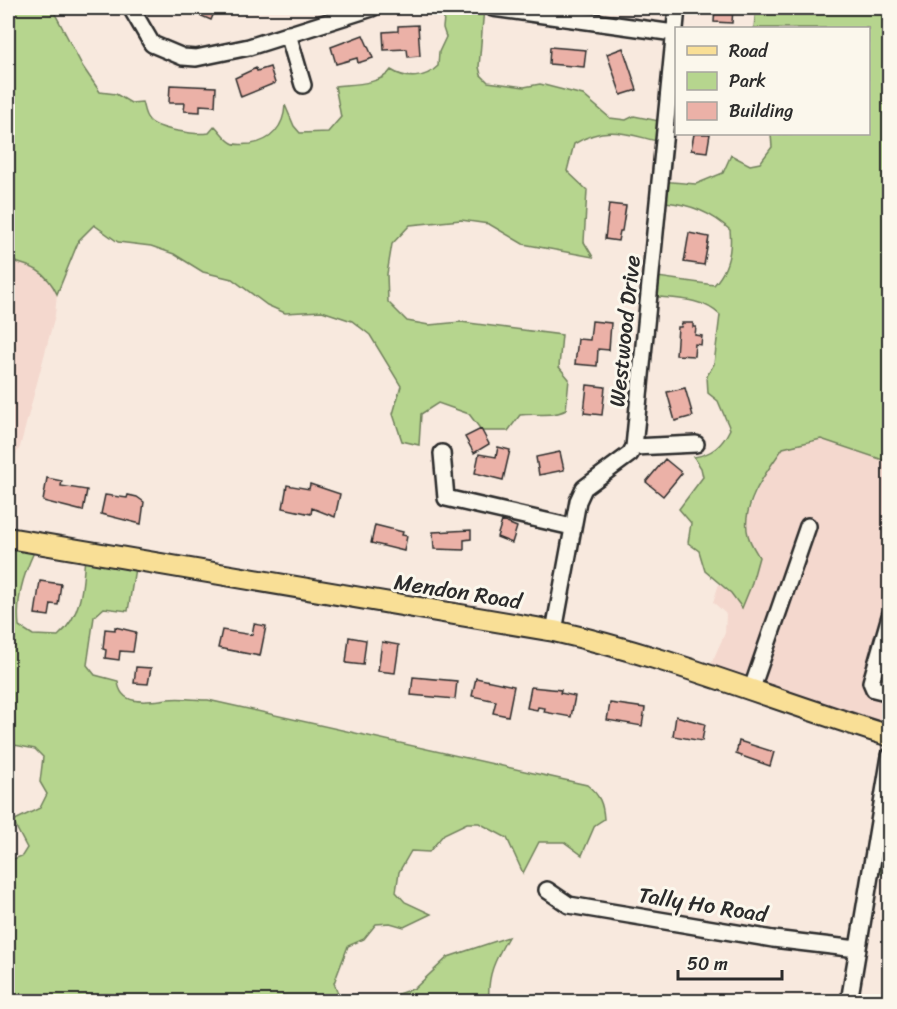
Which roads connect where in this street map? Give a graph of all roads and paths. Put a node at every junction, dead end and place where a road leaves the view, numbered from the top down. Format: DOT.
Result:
graph roads {
  1 [pos="131,8"];
  2 [pos="372,8"];
  3 [pos="493,8"];
  4 [pos="677,8"];
  5 [pos="674,33"];
  6 [pos="288,34"];
  7 [pos="303,85"];
  8 [pos="696,444"];
  9 [pos="634,447"];
  10 [pos="442,453"];
  11 [pos="808,526"];
  12 [pos="572,527"];
  13 [pos="8,537"];
  14 [pos="890,616"];
  15 [pos="554,631"];
  16 [pos="752,688"];
  17 [pos="890,693"];
  18 [pos="890,736"];
  19 [pos="890,756"];
  20 [pos="547,890"];
  21 [pos="857,949"];
  22 [pos="849,1002"];
  1 -- 6 [label="street"];
  2 -- 6 [label="street"];
  3 -- 5 [label="street"];
  4 -- 5 [label="street, Westwood Drive"];
  5 -- 9 [label="street, Westwood Drive"];
  6 -- 7 [label="street"];
  8 -- 9 [label="street"];
  9 -- 12 [label="street"];
  10 -- 12 [label="street"];
  11 -- 16 [label="street"];
  12 -- 15 [label="street"];
  13 -- 15 [label="main road, Mendon Road"];
  14 -- 17 [label="street"];
  15 -- 16 [label="main road, Mendon Road"];
  16 -- 18 [label="main road, Mendon Road"];
  19 -- 21 [label="street"];
  20 -- 21 [label="street, Tally Ho Road"];
  21 -- 22 [label="street"];
}
